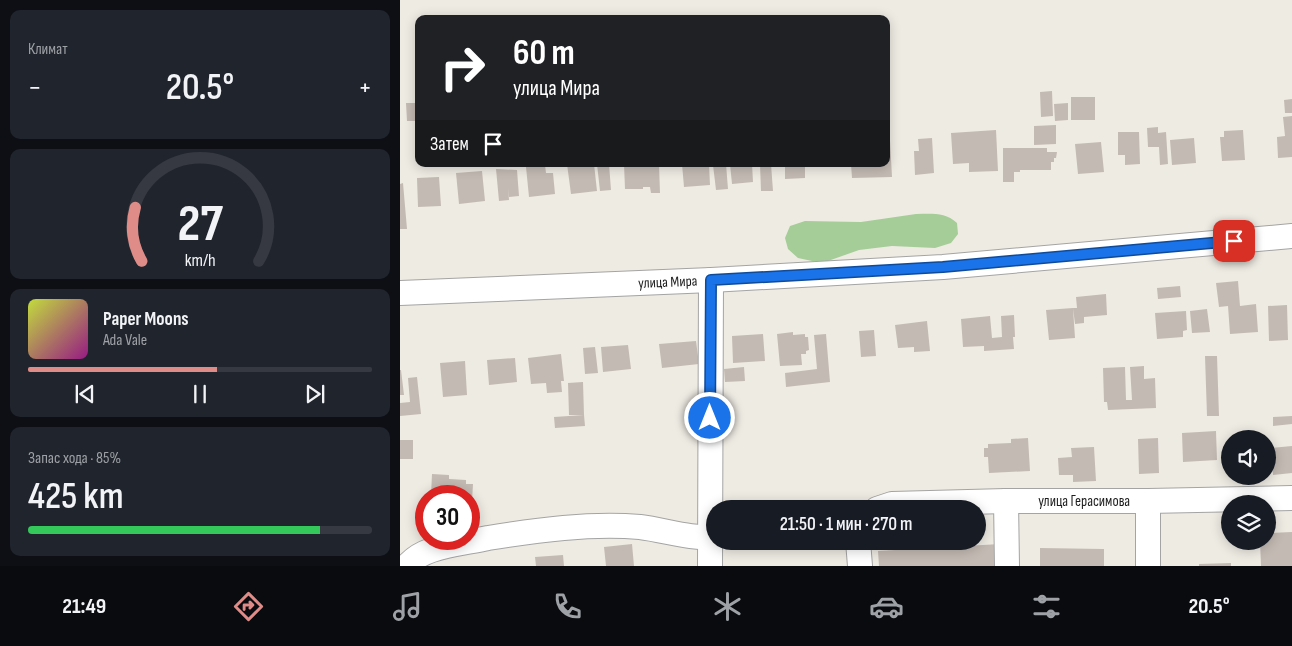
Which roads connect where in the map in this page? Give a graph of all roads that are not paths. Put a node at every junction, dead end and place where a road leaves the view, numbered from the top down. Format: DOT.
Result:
graph roads {
  1 [pos="1292,236"];
  2 [pos="711,280"];
  3 [pos="400,293"];
  4 [pos="1292,498"];
  5 [pos="712,500"];
  6 [pos="1006,501"];
  7 [pos="1148,501"];
  8 [pos="986,502"];
  9 [pos="706,536"];
  10 [pos="711,550"];
  11 [pos="859,550"];
  12 [pos="407,566"];
  13 [pos="710,566"];
  14 [pos="860,566"];
  15 [pos="1007,566"];
  16 [pos="1148,566"];
  1 -- 2 [label="street, улица Мира"];
  2 -- 3 [label="street, улица Мира"];
  2 -- 5 [label="street"];
  4 -- 7 [label="street, улица Герасимова"];
  6 -- 7 [label="street, улица Герасимова"];
  6 -- 8 [label="street, улица Герасимова"];
  6 -- 15 [label="street"];
  7 -- 16 [label="street"];
  9 -- 12 [label="street"];
  10 -- 13 [label="street"];
  11 -- 14 [label="street"];
}
